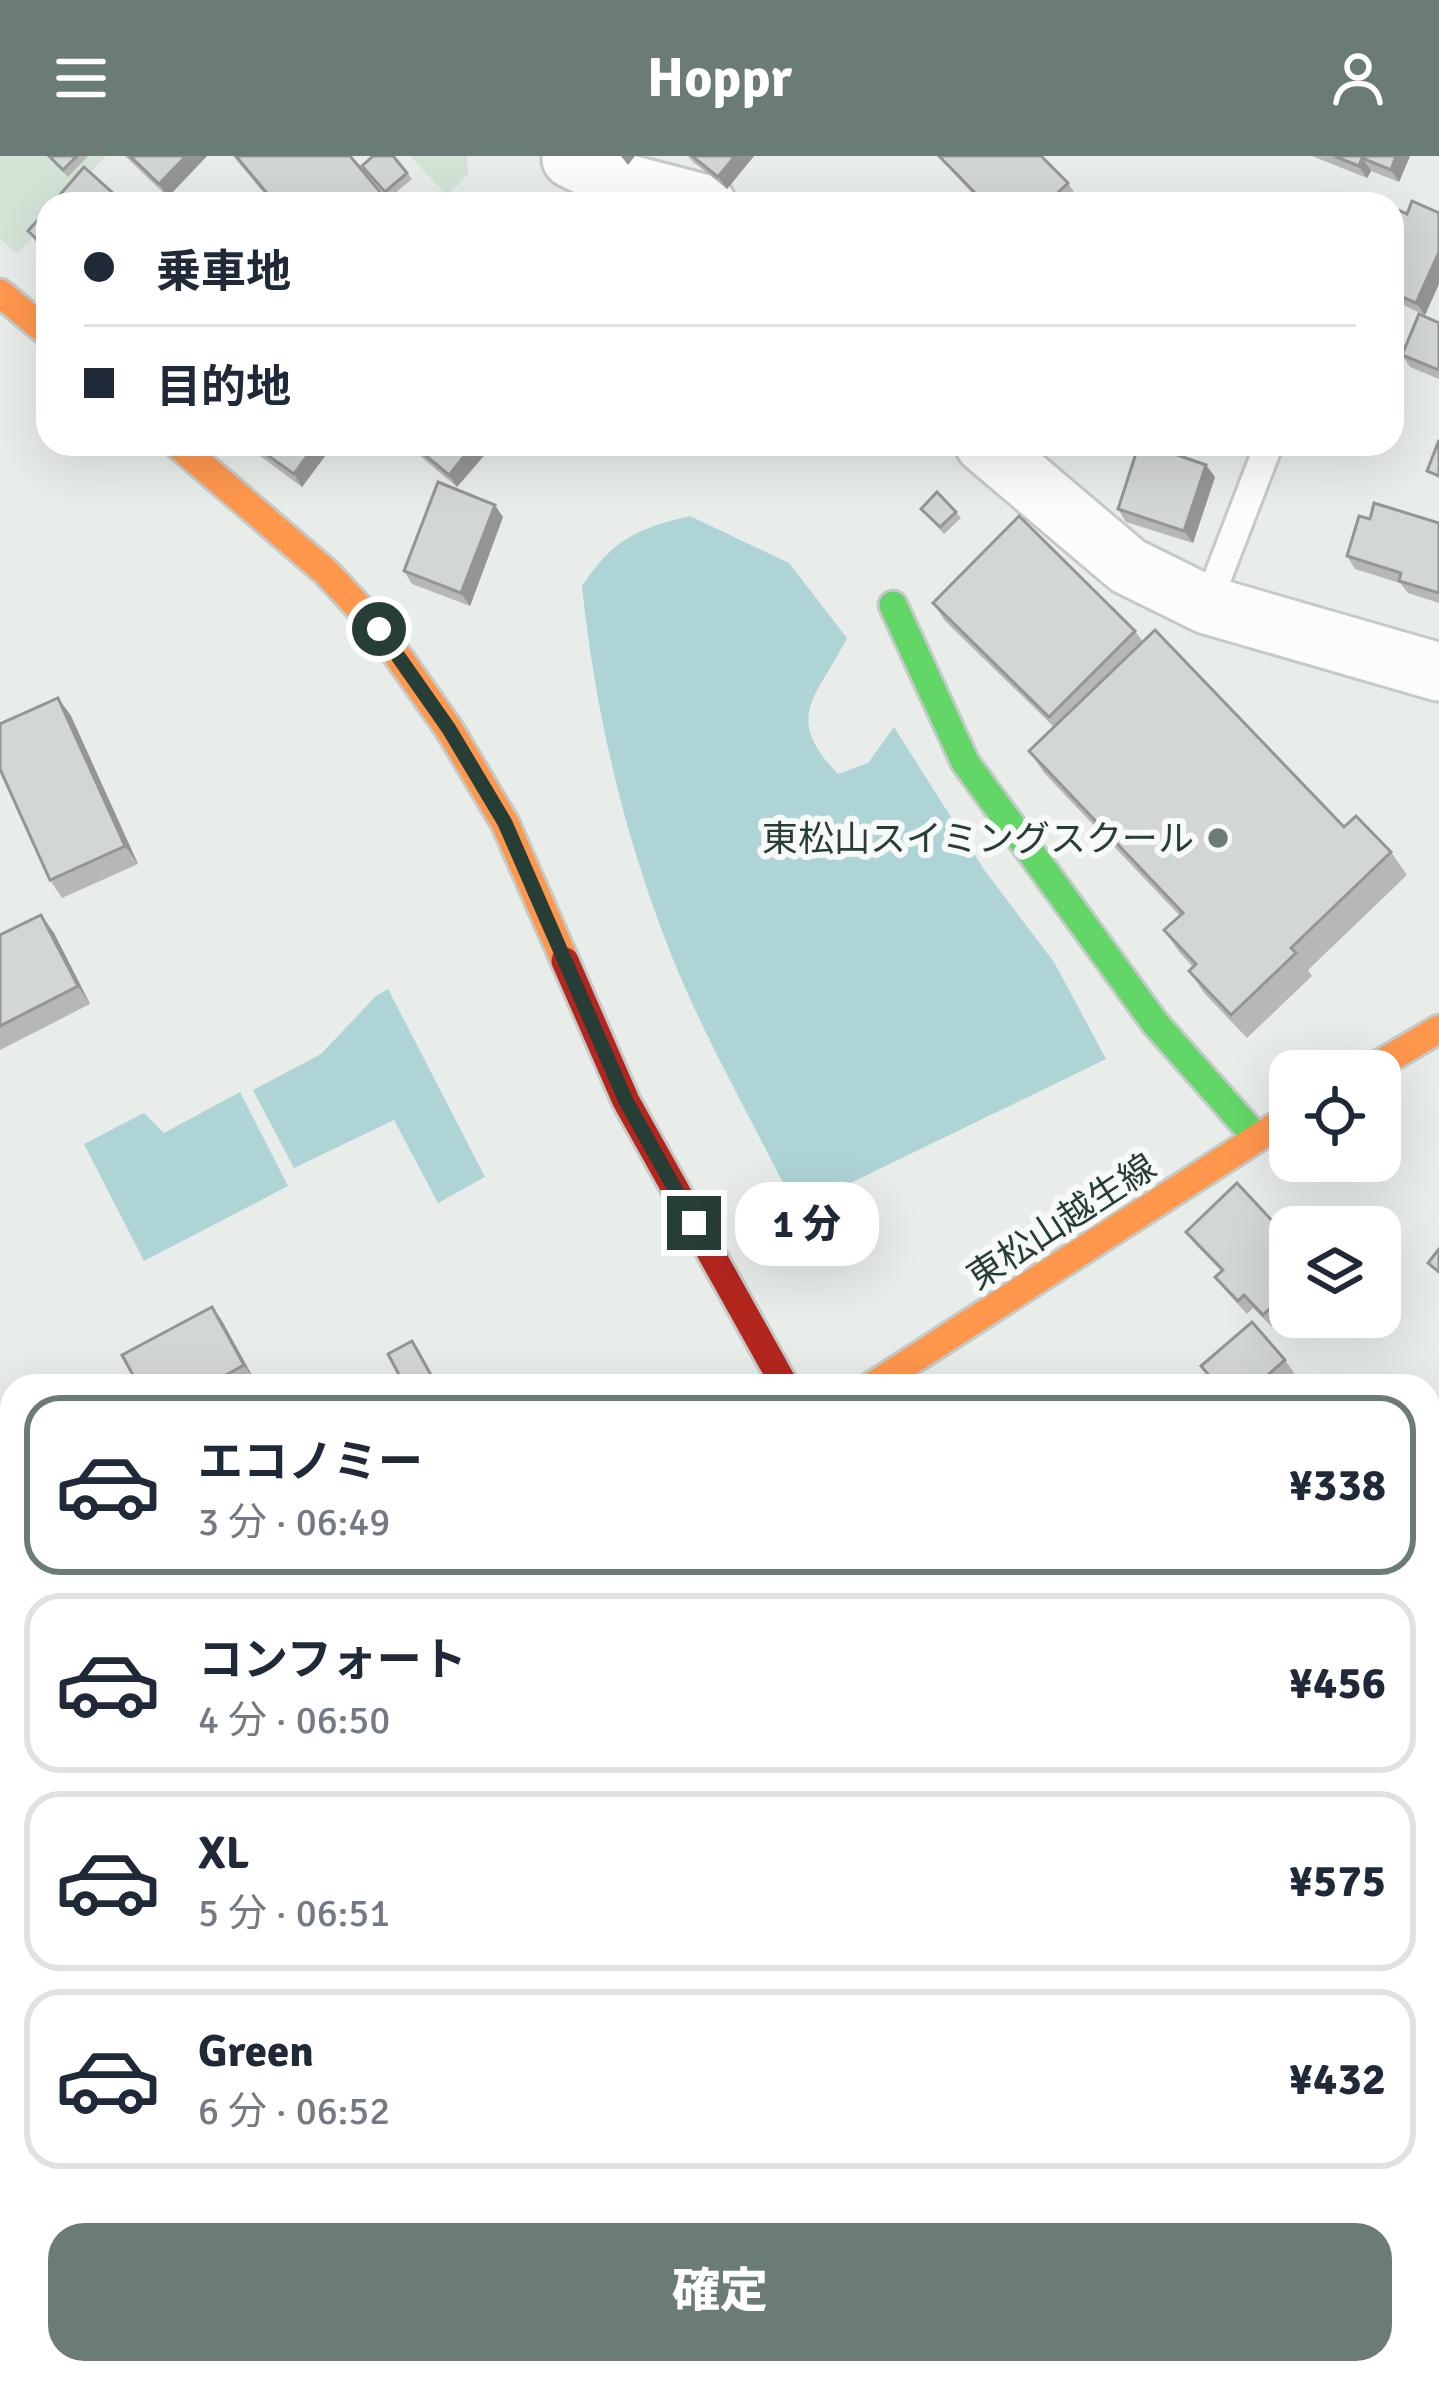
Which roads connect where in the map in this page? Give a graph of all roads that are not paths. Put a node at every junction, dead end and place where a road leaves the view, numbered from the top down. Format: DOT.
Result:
graph roads {
  1 [pos="571,159"];
  2 [pos="648,171"];
  3 [pos="686,192"];
  4 [pos="0,293"];
  5 [pos="36,324"];
  6 [pos="191,456"];
  7 [pos="998,456"];
  8 [pos="1264,456"];
  9 [pos="893,605"];
  10 [pos="1207,605"];
  11 [pos="1439,672"];
  12 [pos="1439,1029"];
  13 [pos="1401,1051"];
  14 [pos="1269,1129"];
  15 [pos="1256,1137"];
  16 [pos="778,1374"];
  17 [pos="891,1374"];
  1 -- 2 [label="street"];
  2 -- 3 [label="street"];
  4 -- 5 [label="main road"];
  6 -- 16 [label="main road"];
  7 -- 10 [label="street"];
  8 -- 10 [label="lane"];
  9 -- 15 [label="main road"];
  10 -- 11 [label="street"];
  12 -- 13 [label="main road"];
  14 -- 15 [label="main road, 東松山越生線"];
  15 -- 17 [label="main road, 東松山越生線"];
}
